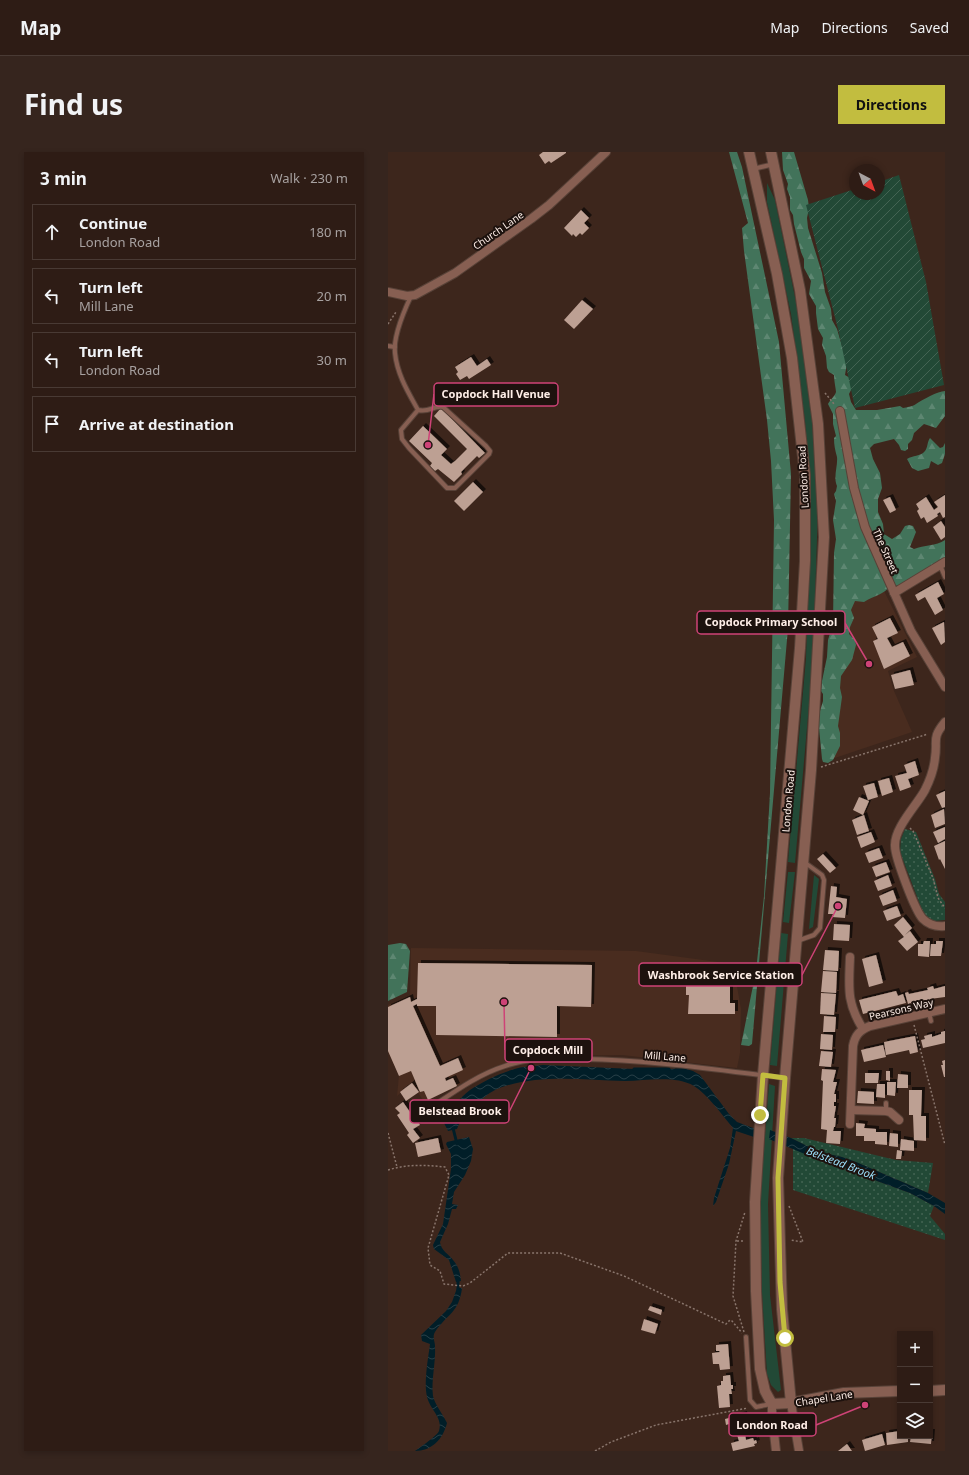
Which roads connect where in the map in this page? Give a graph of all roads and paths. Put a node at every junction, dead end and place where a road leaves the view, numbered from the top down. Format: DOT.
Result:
graph roads {
  1 [pos="606,152"];
  2 [pos="749,152"];
  3 [pos="771,152"];
  4 [pos="774,164"];
  5 [pos="753,169"];
  6 [pos="388,292"];
  7 [pos="411,296"];
  8 [pos="388,346"];
  9 [pos="395,347"];
  10 [pos="811,378"];
  11 [pos="418,410"];
  12 [pos="840,411"];
  13 [pos="942,563"];
  14 [pos="945,577"];
  15 [pos="894,593"];
  16 [pos="945,687"];
  17 [pos="945,722"];
  18 [pos="935,737"];
  19 [pos="811,770"];
  20 [pos="903,824"];
  21 [pos="804,862"];
  22 [pos="945,908"];
  23 [pos="945,926"];
  24 [pos="797,941"];
  25 [pos="850,957"];
  26 [pos="945,1009"];
  27 [pos="912,1017"];
  28 [pos="863,1029"];
  29 [pos="763,1075"];
  30 [pos="785,1078"];
  31 [pos="851,1110"];
  32 [pos="424,1112"];
  33 [pos="899,1120"];
  34 [pos="850,1124"];
  35 [pos="388,1133"];
  36 [pos="945,1146"];
  37 [pos="397,1167"];
  38 [pos="388,1170"];
  39 [pos="789,1206"];
  40 [pos="745,1211"];
  41 [pos="749,1240"];
  42 [pos="790,1240"];
  43 [pos="736,1241"];
  44 [pos="746,1337"];
  45 [pos="945,1390"];
  46 [pos="897,1391"];
  47 [pos="933,1391"];
  48 [pos="791,1403"];
  49 [pos="772,1404"];
  50 [pos="756,1407"];
  51 [pos="595,1451"];
  52 [pos="776,1451"];
  53 [pos="799,1451"];
  1 -- 7 [label="street, Church Lane"];
  2 -- 5 [label="street, London Road"];
  3 -- 4 [label="street, London Road"];
  4 -- 5 [label="lane"];
  4 -- 10 [label="street, London Road"];
  5 -- 29 [label="street, London Road"];
  6 -- 7 [label="street"];
  7 -- 9 [label="lane"];
  8 -- 9 [label="lane"];
  9 -- 11 [label="lane"];
  10 -- 12 [label="path"];
  10 -- 19 [label="street, London Road"];
  11 -- 11 [label="lane"];
  12 -- 15 [label="street, The Street"];
  13 -- 14 [label="lane"];
  13 -- 15 [label="street"];
  15 -- 16 [label="street, The Street"];
  17 -- 18 [label="street"];
  18 -- 19 [label="path"];
  18 -- 20 [label="street"];
  19 -- 21 [label="street, London Road"];
  20 -- 22 [label="path"];
  20 -- 23 [label="street"];
  21 -- 24 [label="street, London Road"];
  21 -- 24 [label="lane"];
  24 -- 30 [label="street, London Road"];
  25 -- 28 [label="street, Pearsons Way"];
  26 -- 27 [label="street, Pearsons Way"];
  27 -- 28 [label="street, Pearsons Way"];
  27 -- 36 [label="path"];
  28 -- 31 [label="street, Pearsons Way"];
  29 -- 30 [label="lane, Mill Lane"];
  29 -- 32 [label="lane, Mill Lane"];
  29 -- 49 [label="street, London Road"];
  30 -- 48 [label="street, London Road"];
  31 -- 33 [label="street"];
  31 -- 34 [label="street, Pearsons Way"];
  35 -- 37 [label="path"];
  37 -- 38 [label="path"];
  37 -- 44 [label="path"];
  39 -- 42 [label="path"];
  40 -- 43 [label="path"];
  41 -- 43 [label="path"];
  43 -- 44 [label="path"];
  44 -- 50 [label="lane"];
  45 -- 47 [label="street"];
  46 -- 48 [label="street, Chapel Lane"];
  48 -- 49 [label="street, Chapel Lane"];
  48 -- 53 [label="street, London Road"];
  49 -- 50 [label="lane"];
  49 -- 52 [label="street, London Road"];
  50 -- 51 [label="path"];
}
